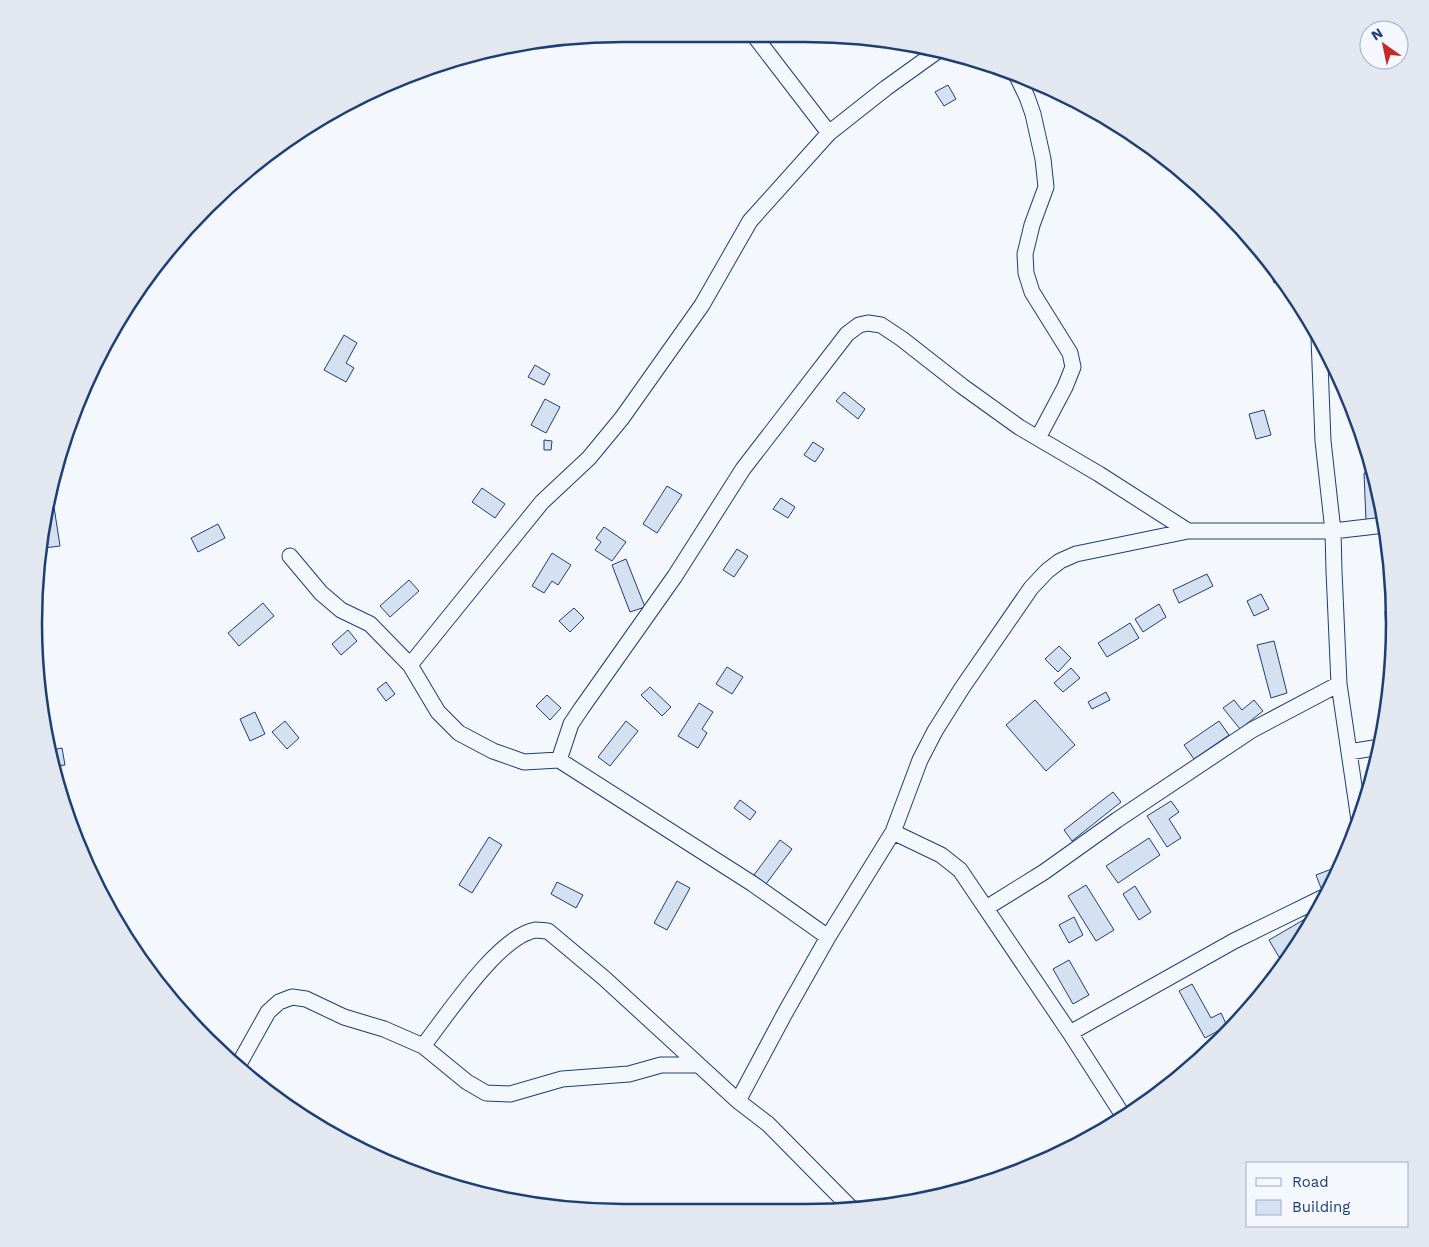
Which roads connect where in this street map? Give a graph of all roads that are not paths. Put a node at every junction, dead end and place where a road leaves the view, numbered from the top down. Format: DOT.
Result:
graph roads {
  1 [pos="760,43"];
  2 [pos="931,57"];
  3 [pos="1021,84"];
  4 [pos="829,133"];
  5 [pos="1320,353"];
  6 [pos="1038,438"];
  7 [pos="1378,526"];
  8 [pos="1188,531"];
  9 [pos="1333,531"];
  10 [pos="290,556"];
  11 [pos="410,665"];
  12 [pos="1339,684"];
  13 [pos="1373,748"];
  14 [pos="1349,752"];
  15 [pos="559,760"];
  16 [pos="1357,807"];
  17 [pos="893,832"];
  18 [pos="1316,901"];
  19 [pos="986,908"];
  20 [pos="828,937"];
  21 [pos="1070,1033"];
  22 [pos="424,1046"];
  23 [pos="241,1061"];
  24 [pos="699,1064"];
  25 [pos="738,1101"];
  26 [pos="1120,1112"];
  27 [pos="846,1203"];
  1 -- 4 [label="street"];
  2 -- 4 [label="street"];
  3 -- 6 [label="street"];
  4 -- 11 [label="street"];
  5 -- 9 [label="street"];
  6 -- 8 [label="street"];
  6 -- 15 [label="street"];
  7 -- 9 [label="street"];
  8 -- 9 [label="street"];
  8 -- 17 [label="street"];
  9 -- 12 [label="street"];
  10 -- 11 [label="street"];
  11 -- 15 [label="street"];
  12 -- 14 [label="street"];
  12 -- 19 [label="street"];
  13 -- 14 [label="street"];
  14 -- 16 [label="street"];
  15 -- 20 [label="street"];
  17 -- 19 [label="street"];
  17 -- 20 [label="street"];
  18 -- 21 [label="street"];
  19 -- 21 [label="street"];
  20 -- 25 [label="street"];
  21 -- 26 [label="street"];
  22 -- 23 [label="street"];
  22 -- 24 [label="street"];
  22 -- 24 [label="street"];
  24 -- 25 [label="street"];
  25 -- 27 [label="street"];
}
